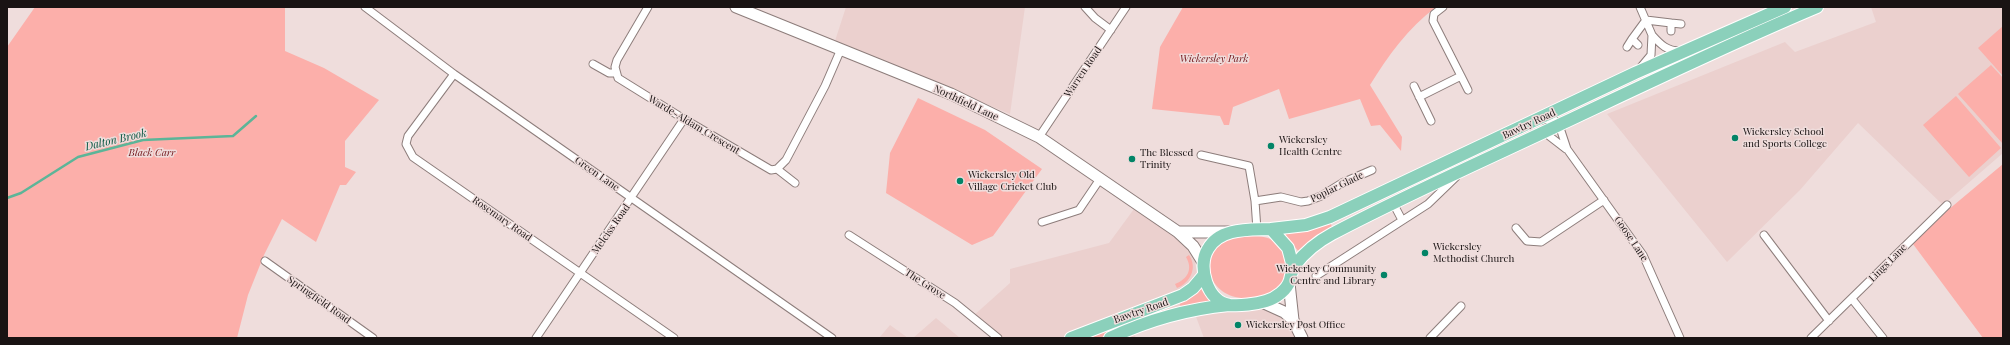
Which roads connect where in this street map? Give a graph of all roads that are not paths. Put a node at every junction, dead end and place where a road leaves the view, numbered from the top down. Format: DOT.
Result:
graph roads {
  1 [pos="365,7"];
  2 [pos="648,7"];
  3 [pos="736,7"];
  4 [pos="1085,7"];
  5 [pos="1126,7"];
  6 [pos="1443,7"];
  7 [pos="1640,7"];
  8 [pos="1785,7"];
  9 [pos="1817,7"];
  10 [pos="1646,20"];
  11 [pos="1671,23"];
  12 [pos="1681,24"];
  13 [pos="1111,30"];
  14 [pos="1671,31"];
  15 [pos="1652,35"];
  16 [pos="1632,39"];
  17 [pos="1638,45"];
  18 [pos="1627,47"];
  19 [pos="841,49"];
  20 [pos="1686,51"];
  21 [pos="593,64"];
  22 [pos="615,73"];
  23 [pos="1635,73"];
  24 [pos="454,74"];
  25 [pos="1461,76"];
  26 [pos="1414,86"];
  27 [pos="1468,90"];
  28 [pos="1419,96"];
  29 [pos="684,120"];
  30 [pos="1431,121"];
  31 [pos="1531,123"];
  32 [pos="1559,125"];
  33 [pos="1544,132"];
  34 [pos="1039,137"];
  35 [pos="1567,149"];
  36 [pos="1201,155"];
  37 [pos="1464,168"];
  38 [pos="777,169"];
  39 [pos="1372,170"];
  40 [pos="1100,179"];
  41 [pos="795,183"];
  42 [pos="632,199"];
  43 [pos="1604,200"];
  44 [pos="1255,201"];
  45 [pos="1393,204"];
  46 [pos="1947,205"];
  47 [pos="1402,220"];
  48 [pos="1042,222"];
  49 [pos="1516,228"];
  50 [pos="1271,229"];
  51 [pos="1257,230"];
  52 [pos="1178,232"];
  53 [pos="1232,232"];
  54 [pos="849,235"];
  55 [pos="1764,235"];
  56 [pos="265,261"];
  57 [pos="1203,262"];
  58 [pos="1293,267"];
  59 [pos="580,273"];
  60 [pos="1204,275"];
  61 [pos="1316,276"];
  62 [pos="1289,283"];
  63 [pos="1852,299"];
  64 [pos="1262,302"];
  65 [pos="1230,305"];
  66 [pos="1461,306"];
  67 [pos="1293,320"];
  68 [pos="1828,321"];
  69 [pos="373,338"];
  70 [pos="536,338"];
  71 [pos="674,338"];
  72 [pos="832,338"];
  73 [pos="998,338"];
  74 [pos="1071,338"];
  75 [pos="1110,338"];
  76 [pos="1302,338"];
  77 [pos="1430,338"];
  78 [pos="1679,338"];
  79 [pos="1810,338"];
  80 [pos="1883,338"];
  1 -- 24 [label="street, Green Lane"];
  2 -- 22 [label="street"];
  3 -- 19 [label="street, Northfield Lane"];
  4 -- 13 [label="street"];
  5 -- 13 [label="street, Warren Road"];
  6 -- 25 [label="street"];
  7 -- 10 [label="street"];
  8 -- 20 [label="main road, Bawtry Road"];
  9 -- 32 [label="main road, Bawtry Road"];
  10 -- 11 [label="street"];
  10 -- 15 [label="street"];
  10 -- 16 [label="street"];
  11 -- 12 [label="street"];
  11 -- 14 [label="street"];
  13 -- 34 [label="street, Warren Road"];
  15 -- 20 [label="street"];
  15 -- 23 [label="street"];
  16 -- 17 [label="street"];
  16 -- 18 [label="street"];
  19 -- 34 [label="street, Northfield Lane"];
  19 -- 38 [label="street"];
  20 -- 23 [label="main road, Bawtry Road"];
  21 -- 22 [label="street, Warde-Aldam Crescent"];
  22 -- 29 [label="street, Warde-Aldam Crescent"];
  23 -- 31 [label="main road, Bawtry Road"];
  24 -- 42 [label="street, Green Lane"];
  24 -- 59 [label="street, Rosemary Road"];
  25 -- 27 [label="street"];
  25 -- 28 [label="street"];
  26 -- 28 [label="street"];
  28 -- 30 [label="street"];
  29 -- 38 [label="street, Warde-Aldam Crescent"];
  29 -- 42 [label="street, Melciss Road"];
  31 -- 32 [label="street"];
  31 -- 50 [label="main road, Bawtry Road"];
  32 -- 33 [label="main road, Bawtry Road"];
  32 -- 35 [label="street, Goose Lane"];
  33 -- 35 [label="street, Goose Lane"];
  33 -- 37 [label="main road, Bawtry Road"];
  34 -- 40 [label="street, Northfield Lane"];
  35 -- 43 [label="street, Goose Lane"];
  36 -- 44 [label="street"];
  37 -- 45 [label="main road, Bawtry Road"];
  37 -- 47 [label="street, Bawtry Road"];
  38 -- 41 [label="street, Warde-Aldam Crescent"];
  39 -- 44 [label="street, Poplar Glade"];
  40 -- 48 [label="street"];
  40 -- 52 [label="street, Northfield Lane"];
  42 -- 59 [label="street, Melciss Road"];
  42 -- 72 [label="street, Green Lane"];
  43 -- 49 [label="street"];
  43 -- 78 [label="street, Goose Lane"];
  44 -- 51 [label="street"];
  45 -- 47 [label="street"];
  45 -- 58 [label="main road, Bawtry Road"];
  46 -- 63 [label="street, Lings Lane"];
  47 -- 61 [label="street, Bawtry Road"];
  50 -- 51 [label="main road"];
  50 -- 58 [label="main road"];
  51 -- 53 [label="main road"];
  52 -- 53 [label="street"];
  52 -- 57 [label="street, Northfield Lane"];
  53 -- 57 [label="main road"];
  54 -- 73 [label="street, The Grove"];
  55 -- 68 [label="street"];
  56 -- 69 [label="street, Springfield Road"];
  57 -- 60 [label="main road"];
  58 -- 62 [label="main road"];
  59 -- 70 [label="street, Melciss Road"];
  59 -- 71 [label="street, Rosemary Road"];
  60 -- 65 [label="main road"];
  60 -- 74 [label="main road, Bawtry Road"];
  62 -- 64 [label="main road"];
  62 -- 67 [label="street"];
  63 -- 68 [label="street, Lings Lane"];
  63 -- 80 [label="street"];
  64 -- 65 [label="main road"];
  64 -- 67 [label="street"];
  65 -- 75 [label="main road, Bawtry Road"];
  66 -- 77 [label="street"];
  67 -- 76 [label="street"];
  68 -- 79 [label="street, Lings Lane"];
}
